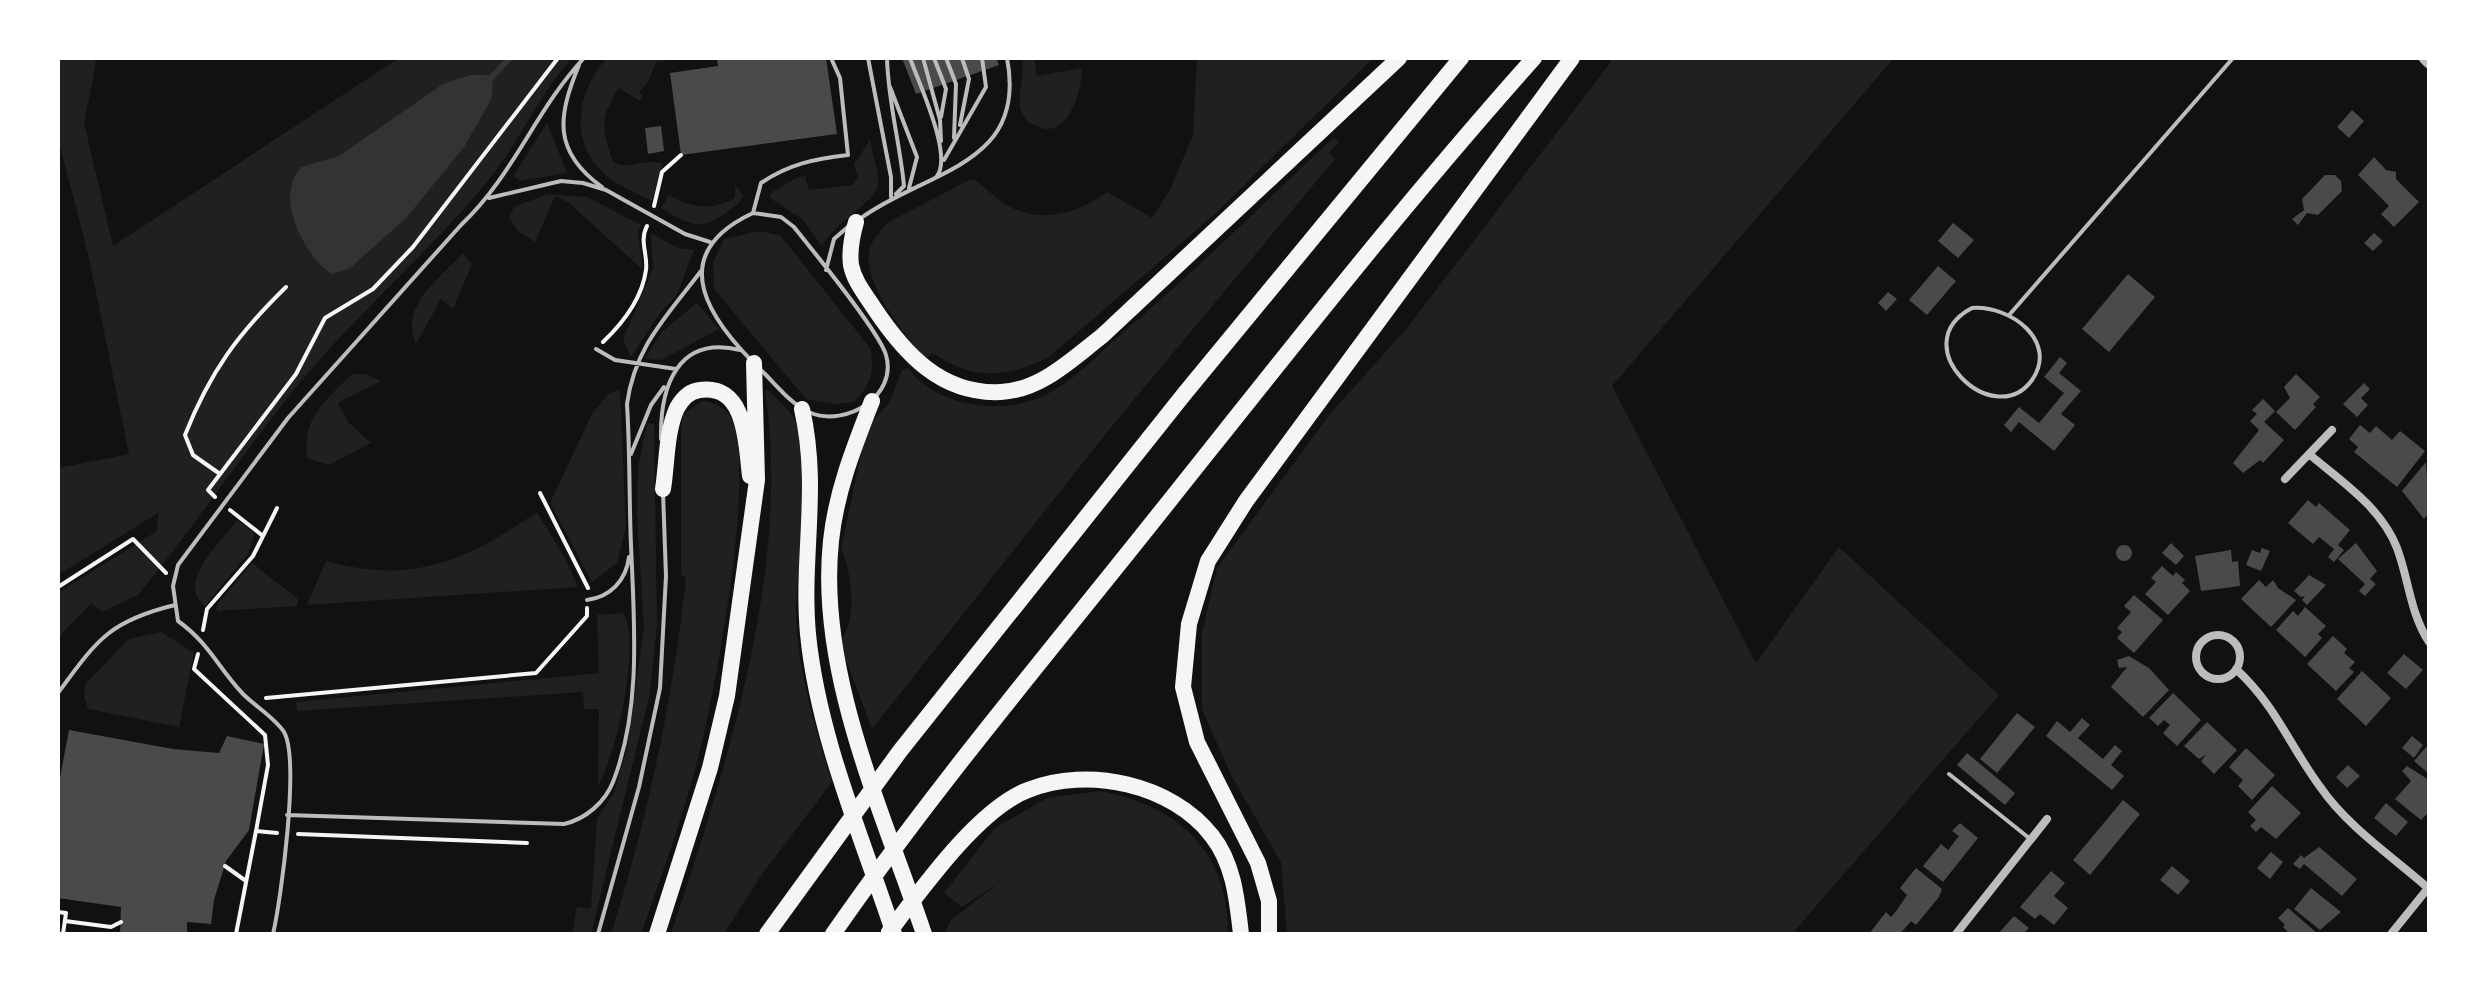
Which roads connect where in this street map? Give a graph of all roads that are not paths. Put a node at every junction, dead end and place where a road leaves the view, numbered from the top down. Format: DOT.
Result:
graph roads {
  1 [pos="584,58"];
  2 [pos="831,58"];
  3 [pos="868,58"];
  4 [pos="887,58"];
  5 [pos="910,58"];
  6 [pos="923,58"];
  7 [pos="934,58"];
  8 [pos="946,58"];
  9 [pos="962,58"];
  10 [pos="982,58"];
  11 [pos="1007,58"];
  12 [pos="1399,58"];
  13 [pos="1461,58"];
  14 [pos="1534,58"];
  15 [pos="1572,58"];
  16 [pos="2233,58"];
  17 [pos="2424,58"];
  18 [pos="580,63"];
  19 [pos="2429,63"];
  20 [pos="887,82"];
  21 [pos="940,120"];
  22 [pos="959,131"];
  23 [pos="954,138"];
  24 [pos="941,146"];
  25 [pos="943,162"];
  26 [pos="933,180"];
  27 [pos="606,190"];
  28 [pos="908,190"];
  29 [pos="489,198"];
  30 [pos="891,199"];
  31 [pos="753,213"];
  32 [pos="856,222"];
  33 [pos="710,242"];
  34 [pos="826,270"];
  35 [pos="701,271"];
  36 [pos="2010,314"];
  37 [pos="596,349"];
  38 [pos="740,350"];
  39 [pos="754,363"];
  40 [pos="635,364"];
  41 [pos="676,369"];
  42 [pos="668,381"];
  43 [pos="872,401"];
  44 [pos="802,409"];
  45 [pos="2332,430"];
  46 [pos="2309,454"];
  47 [pos="631,455"];
  48 [pos="2285,479"];
  49 [pos="663,489"];
  50 [pos="752,513"];
  51 [pos="631,546"];
  52 [pos="587,600"];
  53 [pos="175,605"];
  54 [pos="2429,642"];
  55 [pos="2236,669"];
  56 [pos="58,693"];
  57 [pos="1949,774"];
  58 [pos="287,815"];
  59 [pos="2047,819"];
  60 [pos="2031,840"];
  61 [pos="2429,887"];
  62 [pos="273,934"];
  63 [pos="598,934"];
  64 [pos="657,934"];
  65 [pos="767,934"];
  66 [pos="833,934"];
  67 [pos="887,934"];
  68 [pos="894,934"];
  69 [pos="924,934"];
  70 [pos="1241,934"];
  71 [pos="1269,934"];
  72 [pos="1956,934"];
  73 [pos="2393,934"];
  1 -- 18 [label="lane"];
  2 -- 31 [label="lane"];
  3 -- 30 [label="lane"];
  4 -- 20 [label="lane"];
  5 -- 24 [label="lane"];
  6 -- 21 [label="lane"];
  7 -- 21 [label="lane"];
  8 -- 23 [label="lane"];
  9 -- 22 [label="lane"];
  10 -- 22 [label="lane"];
  11 -- 26 [label="lane"];
  12 -- 32 [label="highway"];
  13 -- 65 [label="highway"];
  14 -- 66 [label="highway"];
  15 -- 71 [label="highway"];
  16 -- 36 [label="lane"];
  17 -- 19 [label="street"];
  18 -- 27 [label="lane"];
  18 -- 29 [label="lane"];
  20 -- 28 [label="lane"];
  20 -- 30 [label="lane"];
  21 -- 24 [label="lane"];
  22 -- 23 [label="lane"];
  23 -- 25 [label="lane"];
  24 -- 25 [label="lane"];
  25 -- 26 [label="lane"];
  26 -- 28 [label="lane"];
  27 -- 29 [label="lane"];
  27 -- 33 [label="lane"];
  28 -- 30 [label="lane"];
  29 -- 53 [label="lane"];
  30 -- 32 [label="lane"];
  31 -- 33 [label="lane"];
  31 -- 34 [label="lane"];
  32 -- 34 [label="lane"];
  33 -- 35 [label="lane"];
  34 -- 43 [label="lane"];
  35 -- 38 [label="lane"];
  35 -- 40 [label="lane"];
  36 -- 36 [label="lane"];
  37 -- 40 [label="lane"];
  38 -- 39 [label="lane"];
  38 -- 41 [label="lane"];
  39 -- 44 [label="lane"];
  39 -- 50 [label="highway"];
  40 -- 41 [label="lane"];
  40 -- 47 [label="lane"];
  41 -- 42 [label="lane"];
  42 -- 47 [label="lane"];
  42 -- 49 [label="lane"];
  43 -- 44 [label="lane"];
  43 -- 69 [label="highway"];
  44 -- 68 [label="highway"];
  45 -- 46 [label="street"];
  46 -- 48 [label="street"];
  46 -- 54 [label="street"];
  47 -- 51 [label="lane"];
  49 -- 50 [label="highway"];
  49 -- 63 [label="lane"];
  50 -- 64 [label="highway"];
  51 -- 52 [label="lane"];
  51 -- 58 [label="lane"];
  53 -- 56 [label="lane"];
  53 -- 58 [label="lane"];
  55 -- 55 [label="street"];
  55 -- 61 [label="street"];
  57 -- 60 [label="lane"];
  58 -- 62 [label="lane"];
  59 -- 60 [label="street"];
  60 -- 72 [label="street"];
  61 -- 73 [label="street"];
  67 -- 70 [label="highway"];
}
